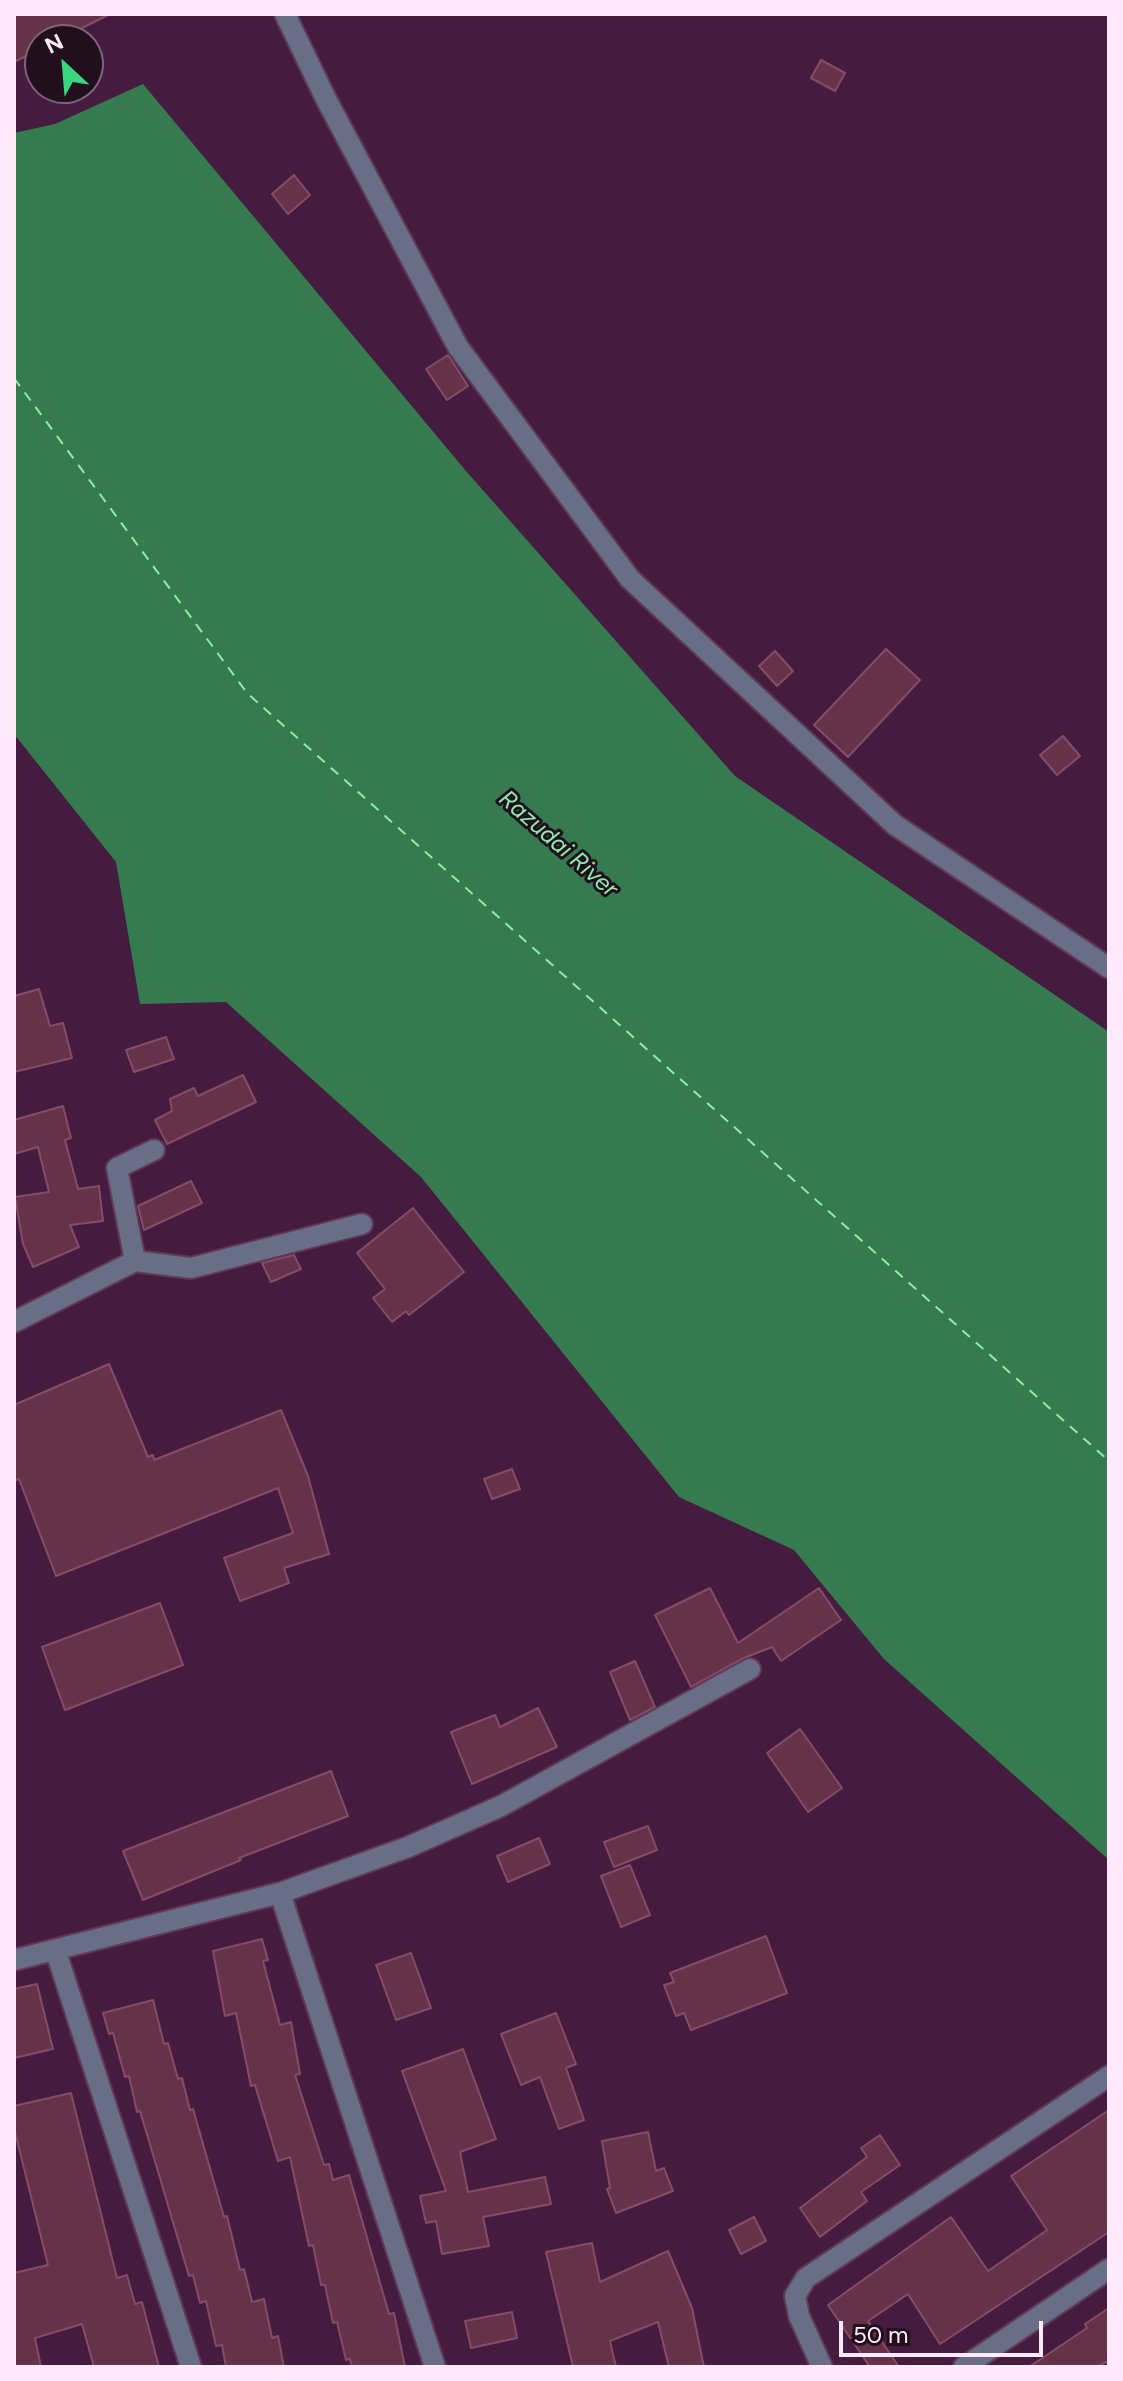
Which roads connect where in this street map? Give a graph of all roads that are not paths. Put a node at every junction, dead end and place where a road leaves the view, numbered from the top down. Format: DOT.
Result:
graph roads {
  1 [pos="285,14"];
  2 [pos="1109,968"];
  3 [pos="154,1150"];
  4 [pos="362,1224"];
  5 [pos="135,1261"];
  6 [pos="14,1322"];
  7 [pos="750,1669"];
  8 [pos="280,1893"];
  9 [pos="56,1952"];
  10 [pos="14,1960"];
  11 [pos="1109,2076"];
  12 [pos="1109,2269"];
  13 [pos="191,2367"];
  14 [pos="435,2367"];
  15 [pos="822,2367"];
  16 [pos="964,2367"];
  1 -- 2 [label="street"];
  3 -- 5 [label="street"];
  4 -- 5 [label="street"];
  5 -- 6 [label="street"];
  7 -- 8 [label="street"];
  8 -- 9 [label="street"];
  8 -- 14 [label="street"];
  9 -- 10 [label="street"];
  9 -- 13 [label="street"];
  11 -- 15 [label="street"];
  12 -- 16 [label="street"];
}
